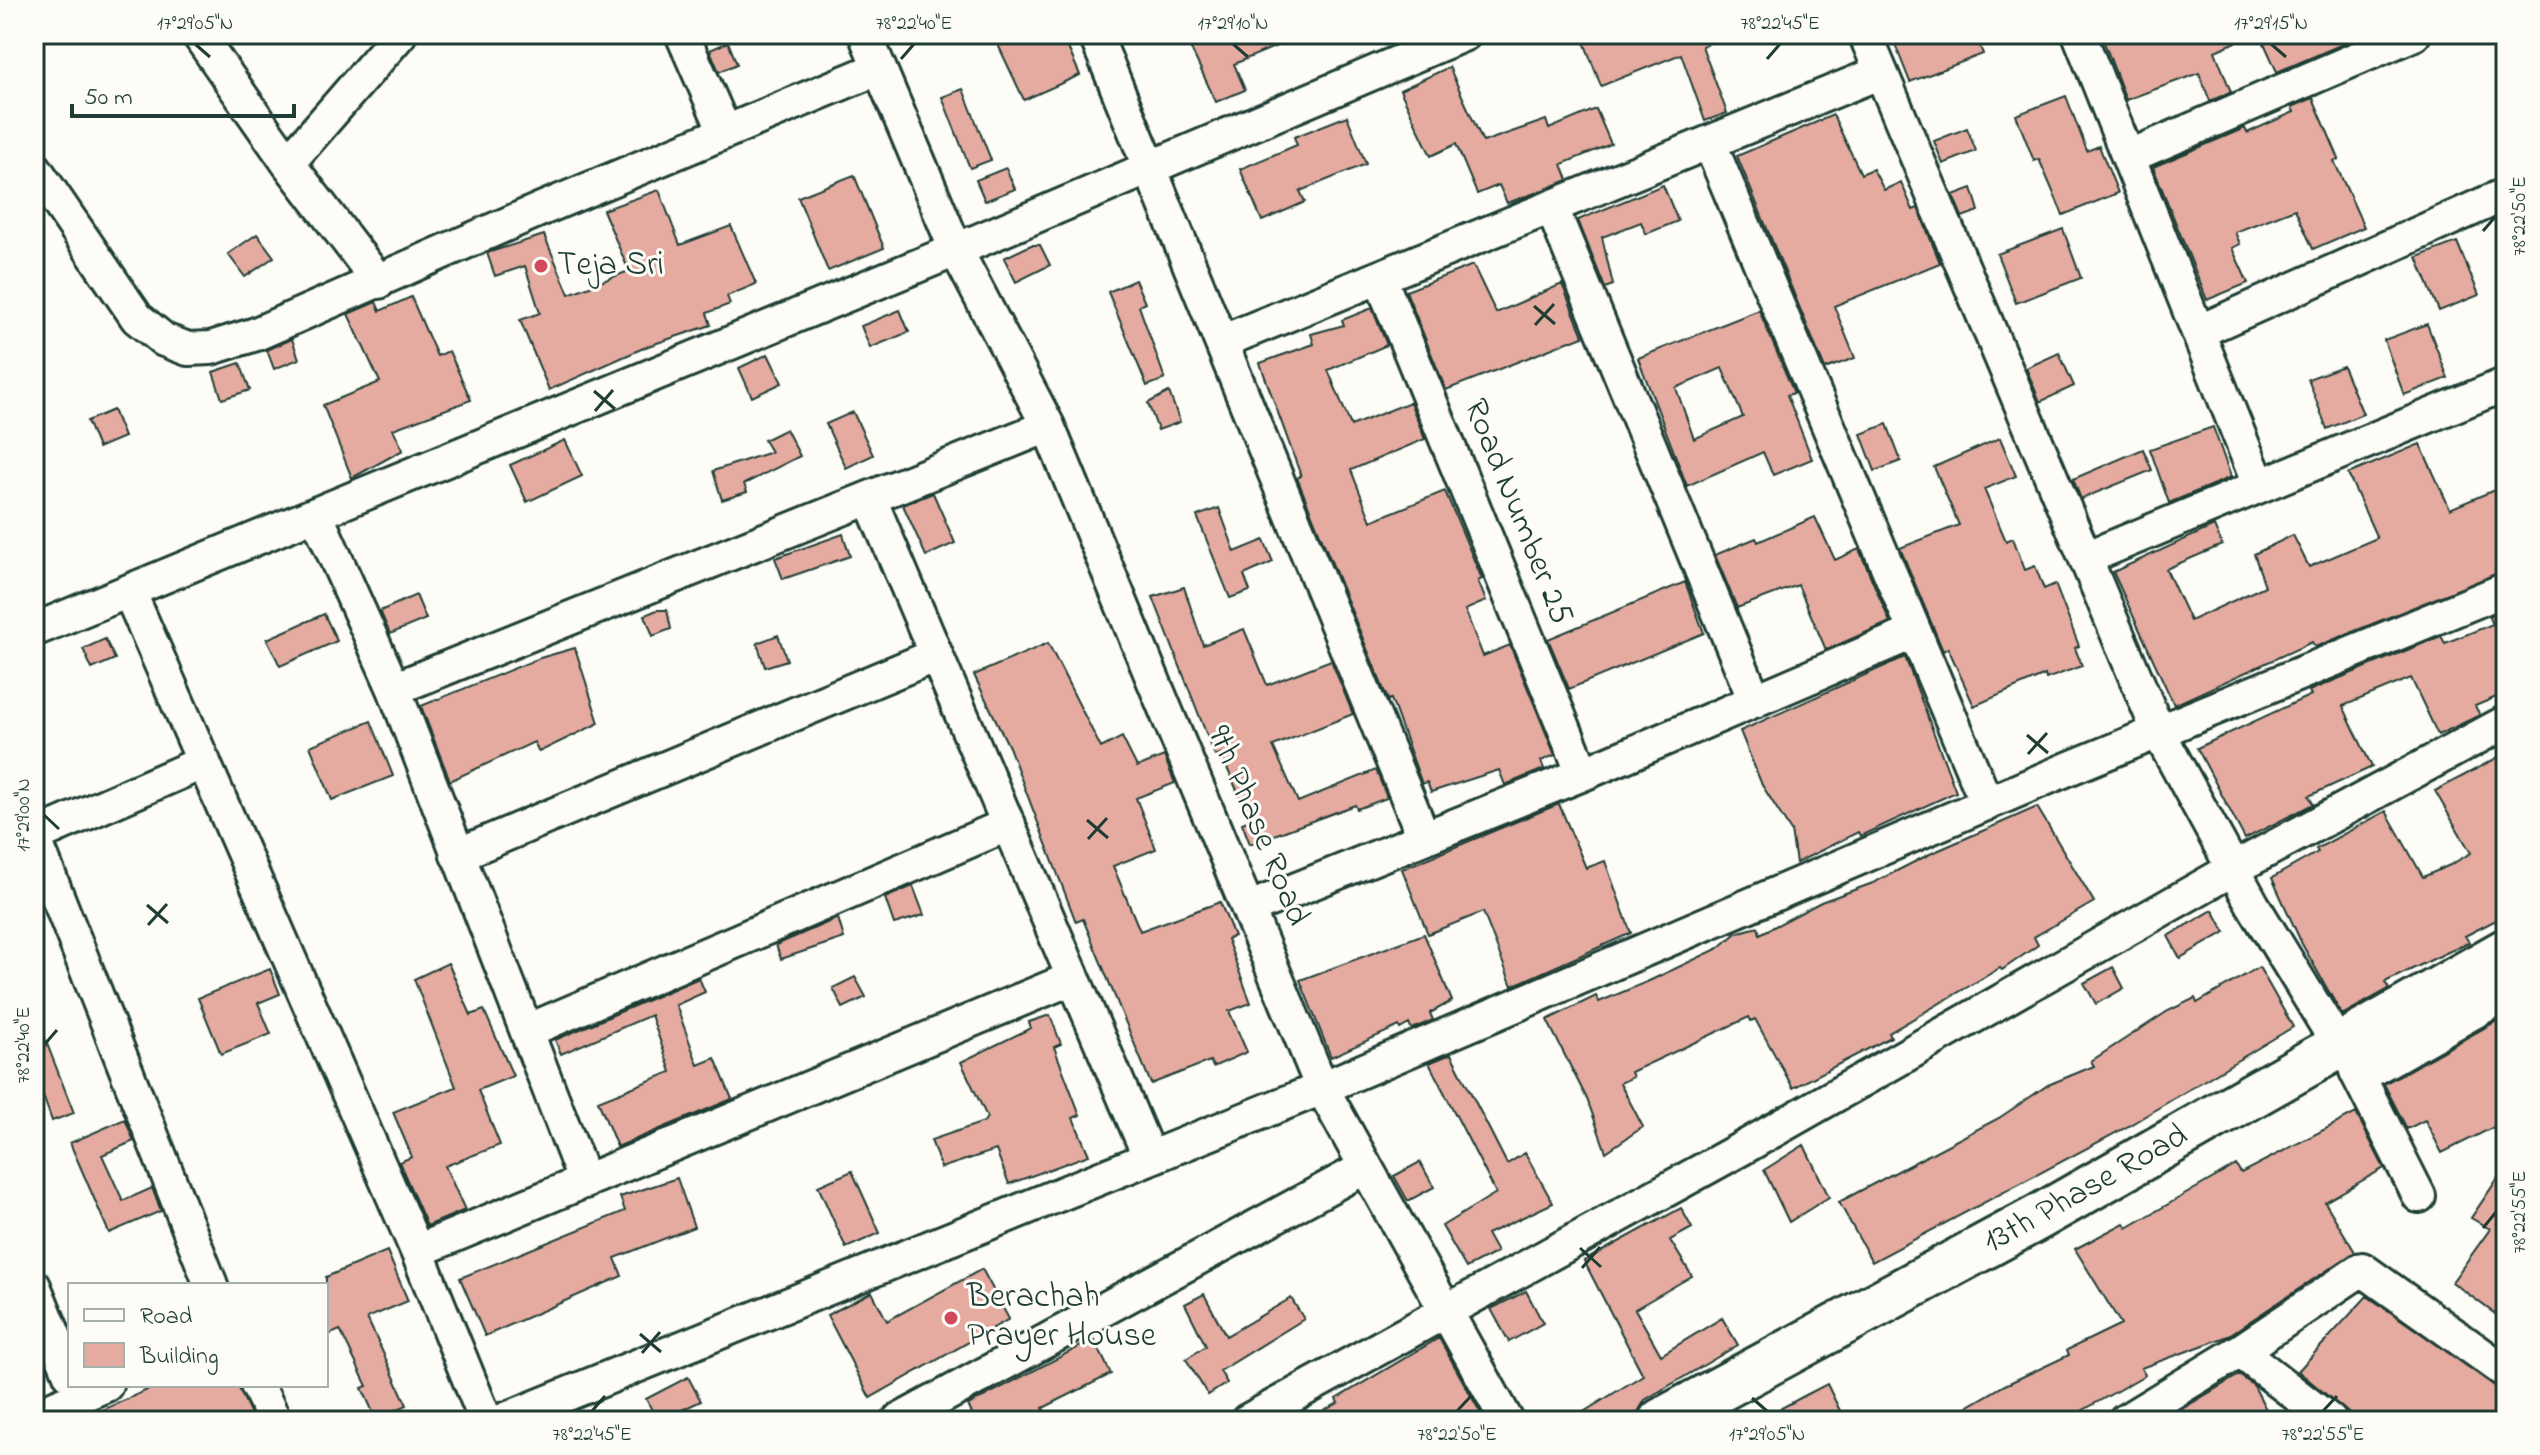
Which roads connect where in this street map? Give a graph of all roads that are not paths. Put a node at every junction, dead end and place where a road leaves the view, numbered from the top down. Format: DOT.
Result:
graph roads {
  1 [pos="198,34"];
  2 [pos="400,34"];
  3 [pos="682,34"];
  4 [pos="865,34"];
  5 [pos="1095,34"];
  6 [pos="1465,34"];
  7 [pos="1865,34"];
  8 [pos="2079,34"];
  9 [pos="2414,34"];
  10 [pos="879,68"];
  11 [pos="1881,72"];
  12 [pos="725,132"];
  13 [pos="1710,144"];
  14 [pos="2128,157"];
  15 [pos="288,163"];
  16 [pos="1151,166"];
  17 [pos="34,167"];
  18 [pos="2506,194"];
  19 [pos="1552,208"];
  20 [pos="956,250"];
  21 [pos="1380,278"];
  22 [pos="379,282"];
  23 [pos="2198,332"];
  24 [pos="1221,342"];
  25 [pos="2506,384"];
  26 [pos="1048,426"];
  27 [pos="2259,485"];
  28 [pos="870,499"];
  29 [pos="316,514"];
  30 [pos="2086,558"];
  31 [pos="2506,589"];
  32 [pos="129,591"];
  33 [pos="34,630"];
  34 [pos="1915,632"];
  35 [pos="936,655"];
  36 [pos="394,689"];
  37 [pos="1755,701"];
  38 [pos="2506,722"];
  39 [pos="2159,733"];
  40 [pos="204,762"];
  41 [pos="1583,774"];
  42 [pos="1987,804"];
  43 [pos="1009,824"];
  44 [pos="34,837"];
  45 [pos="1424,838"];
  46 [pos="457,855"];
  47 [pos="2233,869"];
  48 [pos="1250,908"];
  49 [pos="2506,951"];
  50 [pos="1073,978"];
  51 [pos="2506,987"];
  52 [pos="2450,1001"];
  53 [pos="527,1031"];
  54 [pos="2347,1058"];
  55 [pos="1322,1088"];
  56 [pos="2247,1115"];
  57 [pos="1149,1156"];
  58 [pos="1366,1167"];
  59 [pos="585,1182"];
  60 [pos="2419,1196"];
  61 [pos="417,1251"];
  62 [pos="210,1283"];
  63 [pos="34,1286"];
  64 [pos="1446,1311"];
  65 [pos="2240,1351"];
  66 [pos="68,1355"];
  67 [pos="2506,1372"];
  68 [pos="80,1387"];
  69 [pos="258,1387"];
  70 [pos="34,1416"];
  71 [pos="275,1421"];
  72 [pos="486,1421"];
  73 [pos="501,1421"];
  74 [pos="898,1421"];
  75 [pos="1247,1421"];
  76 [pos="1507,1421"];
  77 [pos="1661,1421"];
  78 [pos="1713,1421"];
  79 [pos="2125,1421"];
  80 [pos="2330,1421"];
  1 -- 15 [label="street"];
  2 -- 15 [label="street"];
  3 -- 12 [label="street"];
  4 -- 10 [label="street, 9th Phase Road"];
  5 -- 16 [label="street"];
  6 -- 16 [label="street"];
  7 -- 11 [label="street"];
  8 -- 14 [label="street"];
  9 -- 14 [label="street"];
  10 -- 12 [label="street"];
  10 -- 20 [label="street, 9th Phase Road"];
  11 -- 13 [label="street"];
  11 -- 30 [label="street"];
  12 -- 22 [label="street"];
  13 -- 19 [label="street"];
  13 -- 34 [label="street"];
  14 -- 23 [label="street"];
  15 -- 22 [label="street"];
  16 -- 20 [label="street"];
  16 -- 24 [label="street"];
  17 -- 22 [label="street"];
  18 -- 23 [label="street"];
  19 -- 21 [label="street"];
  19 -- 37 [label="street"];
  20 -- 26 [label="street, 9th Phase Road"];
  20 -- 29 [label="street"];
  21 -- 24 [label="street"];
  21 -- 41 [label="street, Road Number 25"];
  23 -- 27 [label="street"];
  24 -- 45 [label="street"];
  25 -- 27 [label="street"];
  26 -- 28 [label="street"];
  26 -- 48 [label="street, 9th Phase Road"];
  27 -- 30 [label="street"];
  28 -- 35 [label="street"];
  28 -- 36 [label="street"];
  29 -- 32 [label="street"];
  29 -- 36 [label="street"];
  30 -- 39 [label="street"];
  31 -- 39 [label="street"];
  32 -- 33 [label="street"];
  32 -- 40 [label="street"];
  34 -- 37 [label="street"];
  34 -- 42 [label="street"];
  35 -- 43 [label="street"];
  35 -- 46 [label="street"];
  36 -- 46 [label="street"];
  37 -- 41 [label="street"];
  38 -- 47 [label="street"];
  39 -- 42 [label="street"];
  39 -- 47 [label="street"];
  40 -- 44 [label="street"];
  40 -- 61 [label="street"];
  41 -- 45 [label="street"];
  42 -- 55 [label="street"];
  43 -- 50 [label="street"];
  43 -- 53 [label="street"];
  44 -- 62 [label="street"];
  45 -- 48 [label="street"];
  46 -- 53 [label="street"];
  47 -- 54 [label="street"];
  47 -- 64 [label="street"];
  48 -- 55 [label="street, 9th Phase Road"];
  49 -- 52 [label="street, 13th Phase Road"];
  50 -- 57 [label="street"];
  50 -- 59 [label="street"];
  51 -- 52 [label="street, 13th Phase Road"];
  52 -- 54 [label="street, 13th Phase Road"];
  53 -- 59 [label="street"];
  54 -- 56 [label="street, 13th Phase Road"];
  54 -- 60 [label="street"];
  55 -- 57 [label="street"];
  55 -- 58 [label="street, 9th Phase Road"];
  56 -- 77 [label="street, 13th Phase Road"];
  56 -- 78 [label="street, 13th Phase Road"];
  57 -- 73 [label="street"];
  58 -- 64 [label="street, 9th Phase Road"];
  58 -- 74 [label="street"];
  59 -- 61 [label="street"];
  61 -- 72 [label="street"];
  63 -- 66 [label="street"];
  64 -- 75 [label="street"];
  64 -- 76 [label="street, 9th Phase Road"];
  65 -- 67 [label="street"];
  65 -- 79 [label="street"];
  65 -- 80 [label="street"];
  68 -- 70 [label="street"];
  69 -- 71 [label="street"];
}
